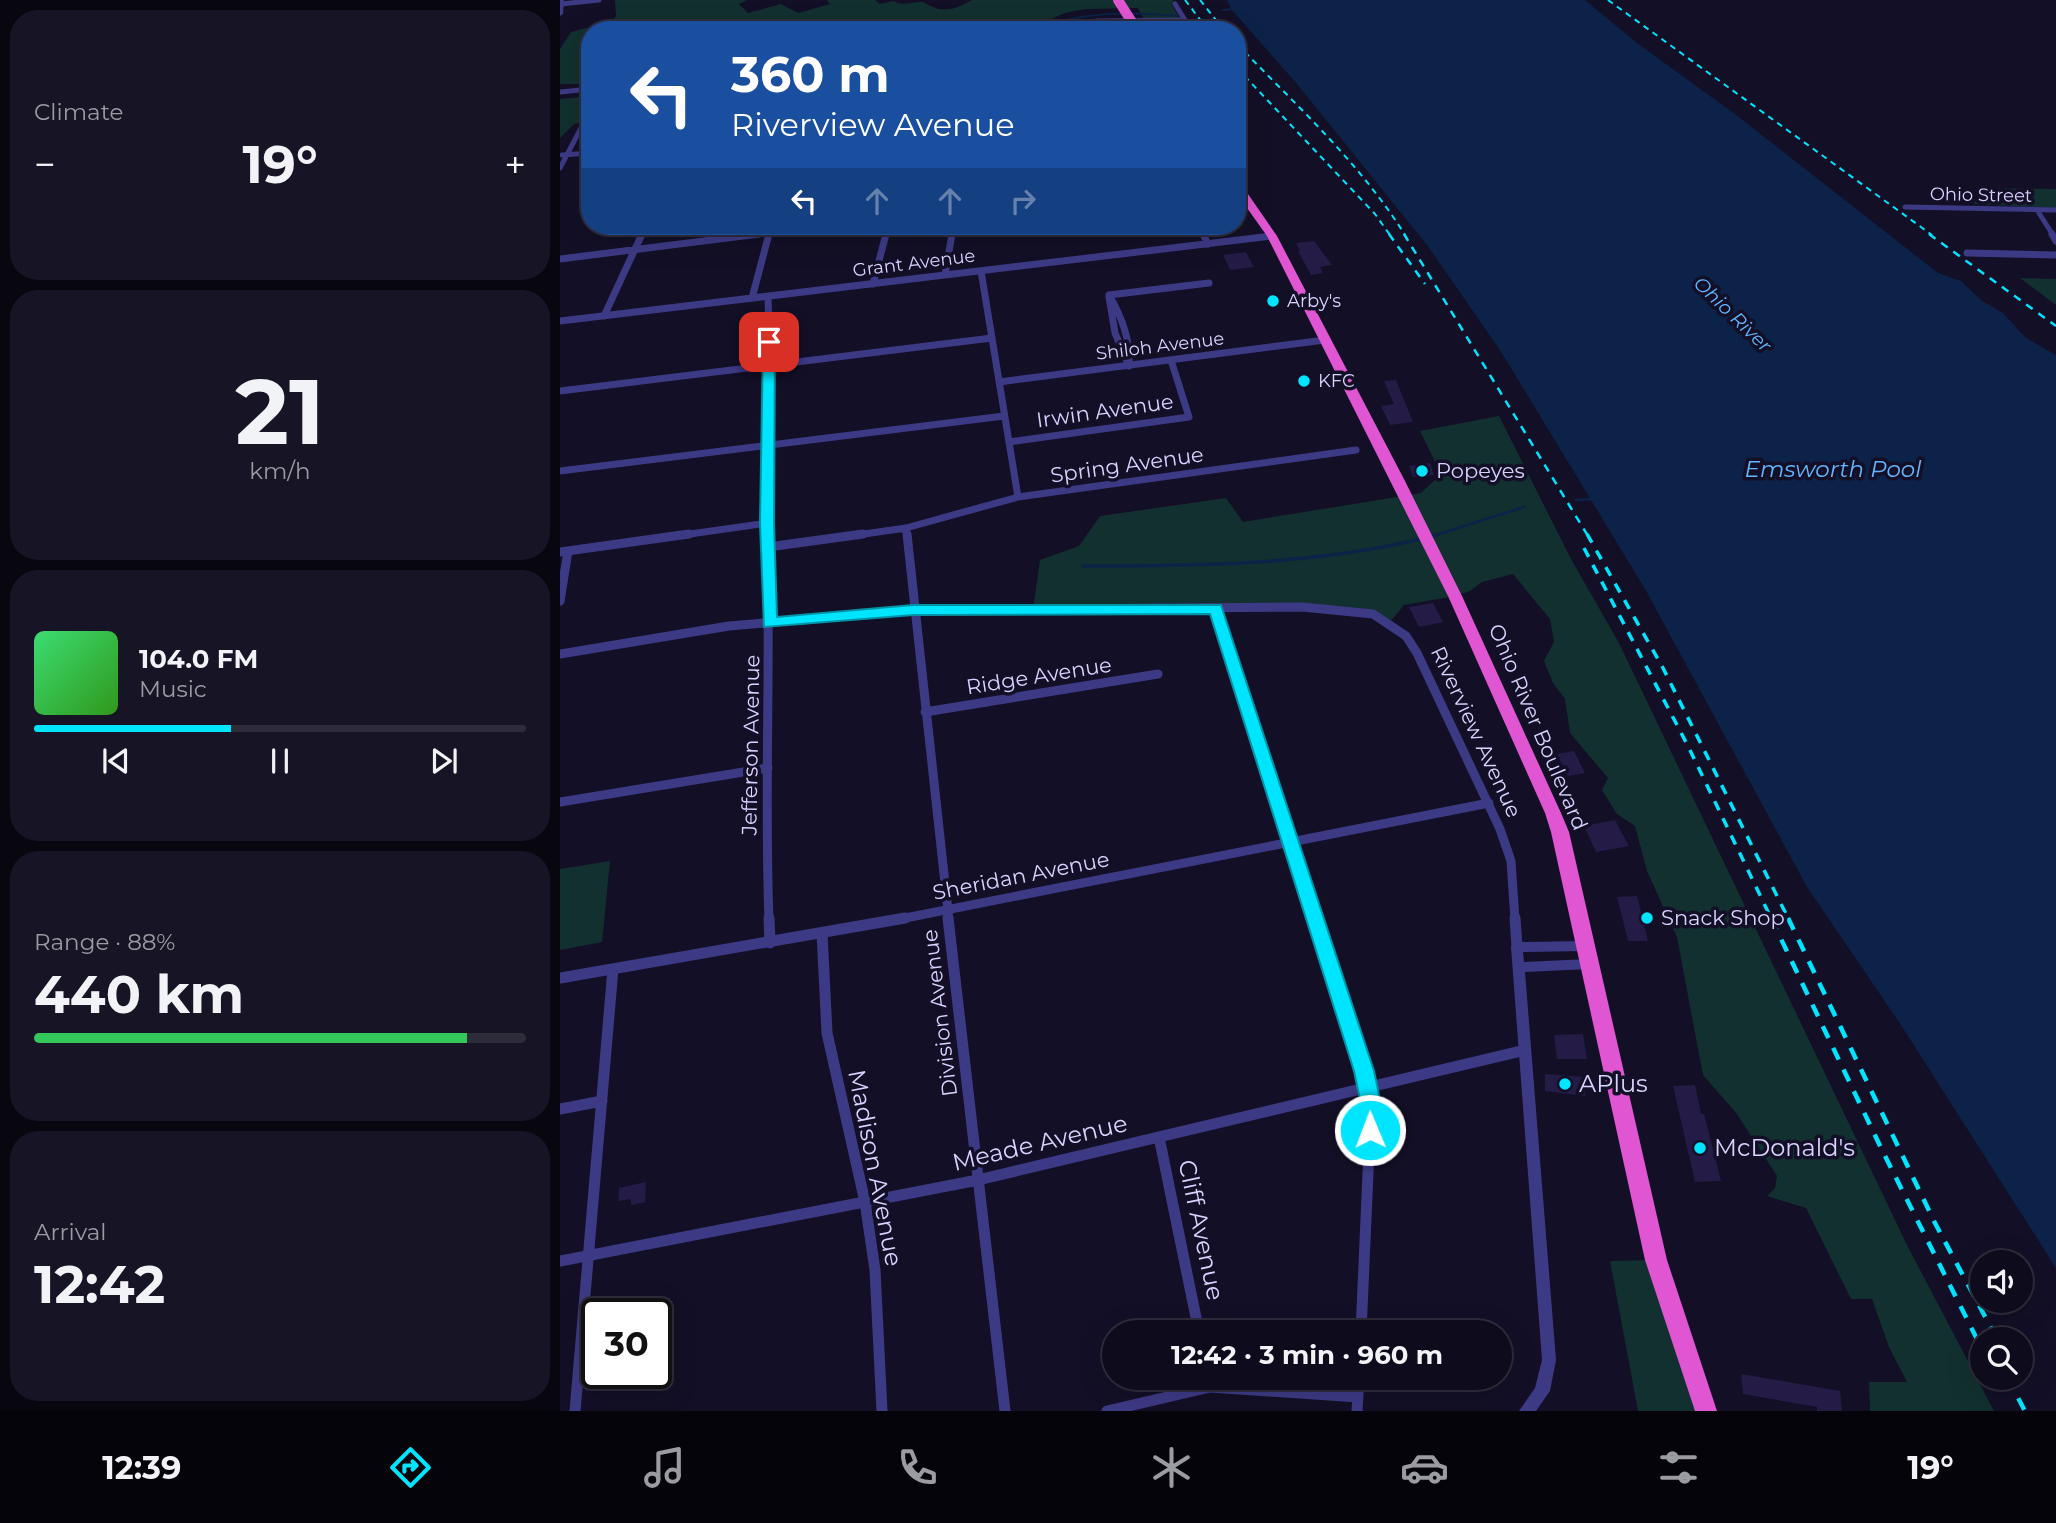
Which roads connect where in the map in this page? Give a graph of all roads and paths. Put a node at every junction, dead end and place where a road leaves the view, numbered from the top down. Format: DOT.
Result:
graph roads {
  1 [pos="599,0"];
  2 [pos="1118,0"];
  3 [pos="561,2"];
  4 [pos="1175,4"];
  5 [pos="560,14"];
  6 [pos="1131,21"];
  7 [pos="1141,21"];
  8 [pos="581,90"];
  9 [pos="560,92"];
  10 [pos="581,128"];
  11 [pos="581,154"];
  12 [pos="563,155"];
  13 [pos="560,168"];
  14 [pos="1246,199"];
  15 [pos="1905,207"];
  16 [pos="2037,210"];
  17 [pos="2056,210"];
  18 [pos="642,235"];
  19 [pos="731,235"];
  20 [pos="768,235"];
  21 [pos="886,235"];
  22 [pos="952,235"];
  23 [pos="1204,235"];
  24 [pos="1272,236"];
  25 [pos="2056,242"];
  26 [pos="1208,244"];
  27 [pos="635,250"];
  28 [pos="1967,253"];
  29 [pos="2056,255"];
  30 [pos="560,259"];
  31 [pos="981,271"];
  32 [pos="945,275"];
  33 [pos="1209,283"];
  34 [pos="873,284"];
  35 [pos="768,296"];
  36 [pos="752,298"];
  37 [pos="604,316"];
  38 [pos="560,321"];
  39 [pos="992,338"];
  40 [pos="1325,340"];
  41 [pos="1171,360"];
  42 [pos="770,366"];
  43 [pos="1129,366"];
  44 [pos="999,382"];
  45 [pos="560,391"];
  46 [pos="1004,416"];
  47 [pos="1009,442"];
  48 [pos="769,445"];
  49 [pos="1356,450"];
  50 [pos="560,471"];
  51 [pos="1018,497"];
  52 [pos="767,523"];
  53 [pos="906,527"];
  54 [pos="768,547"];
  55 [pos="564,552"];
  56 [pos="560,601"];
  57 [pos="1216,608"];
  58 [pos="913,610"];
  59 [pos="770,623"];
  60 [pos="560,654"];
  61 [pos="1158,674"];
  62 [pos="925,712"];
  63 [pos="768,768"];
  64 [pos="560,802"];
  65 [pos="1489,803"];
  66 [pos="1290,842"];
  67 [pos="947,911"];
  68 [pos="822,933"];
  69 [pos="769,943"];
  70 [pos="1517,947"];
  71 [pos="1587,955"];
  72 [pos="1519,967"];
  73 [pos="613,970"];
  74 [pos="560,978"];
  75 [pos="1525,1050"];
  76 [pos="1367,1087"];
  77 [pos="602,1101"];
  78 [pos="560,1109"];
  79 [pos="1159,1137"];
  80 [pos="978,1180"];
  81 [pos="865,1202"];
  82 [pos="588,1256"];
  83 [pos="560,1261"];
  84 [pos="1197,1320"];
  85 [pos="1362,1320"];
  86 [pos="1181,1390"];
  87 [pos="1263,1390"];
  88 [pos="1358,1404"];
  89 [pos="575,1411"];
  90 [pos="882,1411"];
  91 [pos="1005,1411"];
  92 [pos="1107,1411"];
  93 [pos="1527,1411"];
  94 [pos="1706,1411"];
  1 -- 3 [label="street"];
  2 -- 6 [label="highway, bridge"];
  3 -- 5 [label="street"];
  4 -- 7 [label="street"];
  8 -- 9 [label="street"];
  10 -- 12 [label="street"];
  11 -- 12 [label="street"];
  12 -- 13 [label="street"];
  14 -- 24 [label="highway, Ohio River Boulevard"];
  15 -- 16 [label="street, Ohio Street"];
  16 -- 17 [label="street, Ohio Street"];
  16 -- 25 [label="street"];
  18 -- 27 [label="street"];
  19 -- 27 [label="street"];
  20 -- 36 [label="street"];
  21 -- 34 [label="street"];
  22 -- 32 [label="street"];
  23 -- 26 [label="street"];
  24 -- 26 [label="street, Grant Avenue"];
  24 -- 40 [label="highway, Ohio River Boulevard"];
  26 -- 31 [label="street, Grant Avenue"];
  27 -- 30 [label="street"];
  27 -- 37 [label="street"];
  28 -- 29 [label="street"];
  31 -- 32 [label="street, Grant Avenue"];
  31 -- 39 [label="street"];
  32 -- 34 [label="street, Grant Avenue"];
  33 -- 43 [label="street"];
  34 -- 35 [label="street, Grant Avenue"];
  35 -- 36 [label="street, Grant Avenue"];
  35 -- 42 [label="street, Jefferson Avenue"];
  36 -- 37 [label="street, Grant Avenue"];
  37 -- 38 [label="street, Grant Avenue"];
  39 -- 42 [label="street"];
  39 -- 44 [label="street"];
  40 -- 41 [label="street, Shiloh Avenue"];
  40 -- 71 [label="highway, Ohio River Boulevard"];
  41 -- 43 [label="street, Shiloh Avenue"];
  41 -- 47 [label="street, Irwin Avenue"];
  42 -- 45 [label="street"];
  42 -- 48 [label="street, Jefferson Avenue"];
  43 -- 44 [label="street, Shiloh Avenue"];
  44 -- 46 [label="street"];
  46 -- 47 [label="street"];
  46 -- 48 [label="street"];
  47 -- 51 [label="street"];
  48 -- 50 [label="street"];
  48 -- 52 [label="street, Jefferson Avenue"];
  49 -- 51 [label="street, Spring Avenue"];
  51 -- 53 [label="street, Spring Avenue"];
  52 -- 54 [label="street, Jefferson Avenue"];
  52 -- 55 [label="street"];
  53 -- 54 [label="street, Spring Avenue"];
  53 -- 58 [label="street, Division Avenue"];
  54 -- 59 [label="street, Jefferson Avenue"];
  55 -- 56 [label="street"];
  57 -- 58 [label="street, Riverview Avenue"];
  57 -- 65 [label="street, Riverview Avenue"];
  57 -- 66 [label="street"];
  58 -- 59 [label="street, Riverview Avenue"];
  58 -- 62 [label="street, Division Avenue"];
  59 -- 60 [label="street, Riverview Avenue"];
  59 -- 63 [label="street, Jefferson Avenue"];
  61 -- 62 [label="street, Ridge Avenue"];
  62 -- 67 [label="street, Division Avenue"];
  63 -- 64 [label="street"];
  63 -- 69 [label="street, Jefferson Avenue"];
  65 -- 66 [label="street, Sheridan Avenue"];
  65 -- 70 [label="street, Riverview Avenue"];
  66 -- 67 [label="street, Sheridan Avenue"];
  66 -- 76 [label="street"];
  67 -- 68 [label="street, Sheridan Avenue"];
  67 -- 80 [label="street, Division Avenue"];
  68 -- 69 [label="street, Sheridan Avenue"];
  68 -- 81 [label="street, Madison Avenue"];
  69 -- 73 [label="street, Sheridan Avenue"];
  70 -- 71 [label="street"];
  70 -- 72 [label="street, Riverview Avenue"];
  71 -- 72 [label="street"];
  71 -- 94 [label="highway, Ohio River Boulevard"];
  72 -- 75 [label="street, Riverview Avenue"];
  73 -- 74 [label="street, Sheridan Avenue"];
  73 -- 77 [label="street"];
  75 -- 76 [label="street, Meade Avenue"];
  75 -- 93 [label="street, Riverview Avenue"];
  76 -- 79 [label="street, Meade Avenue"];
  76 -- 85 [label="street"];
  77 -- 78 [label="street"];
  77 -- 82 [label="street"];
  79 -- 80 [label="street, Meade Avenue"];
  79 -- 84 [label="street, Cliff Avenue"];
  80 -- 81 [label="street, Meade Avenue"];
  80 -- 91 [label="street, Division Avenue"];
  81 -- 82 [label="street, Meade Avenue"];
  81 -- 90 [label="street, Madison Avenue"];
  82 -- 83 [label="street, Meade Avenue"];
  82 -- 89 [label="street"];
  86 -- 92 [label="street"];
  87 -- 88 [label="street"];
}
